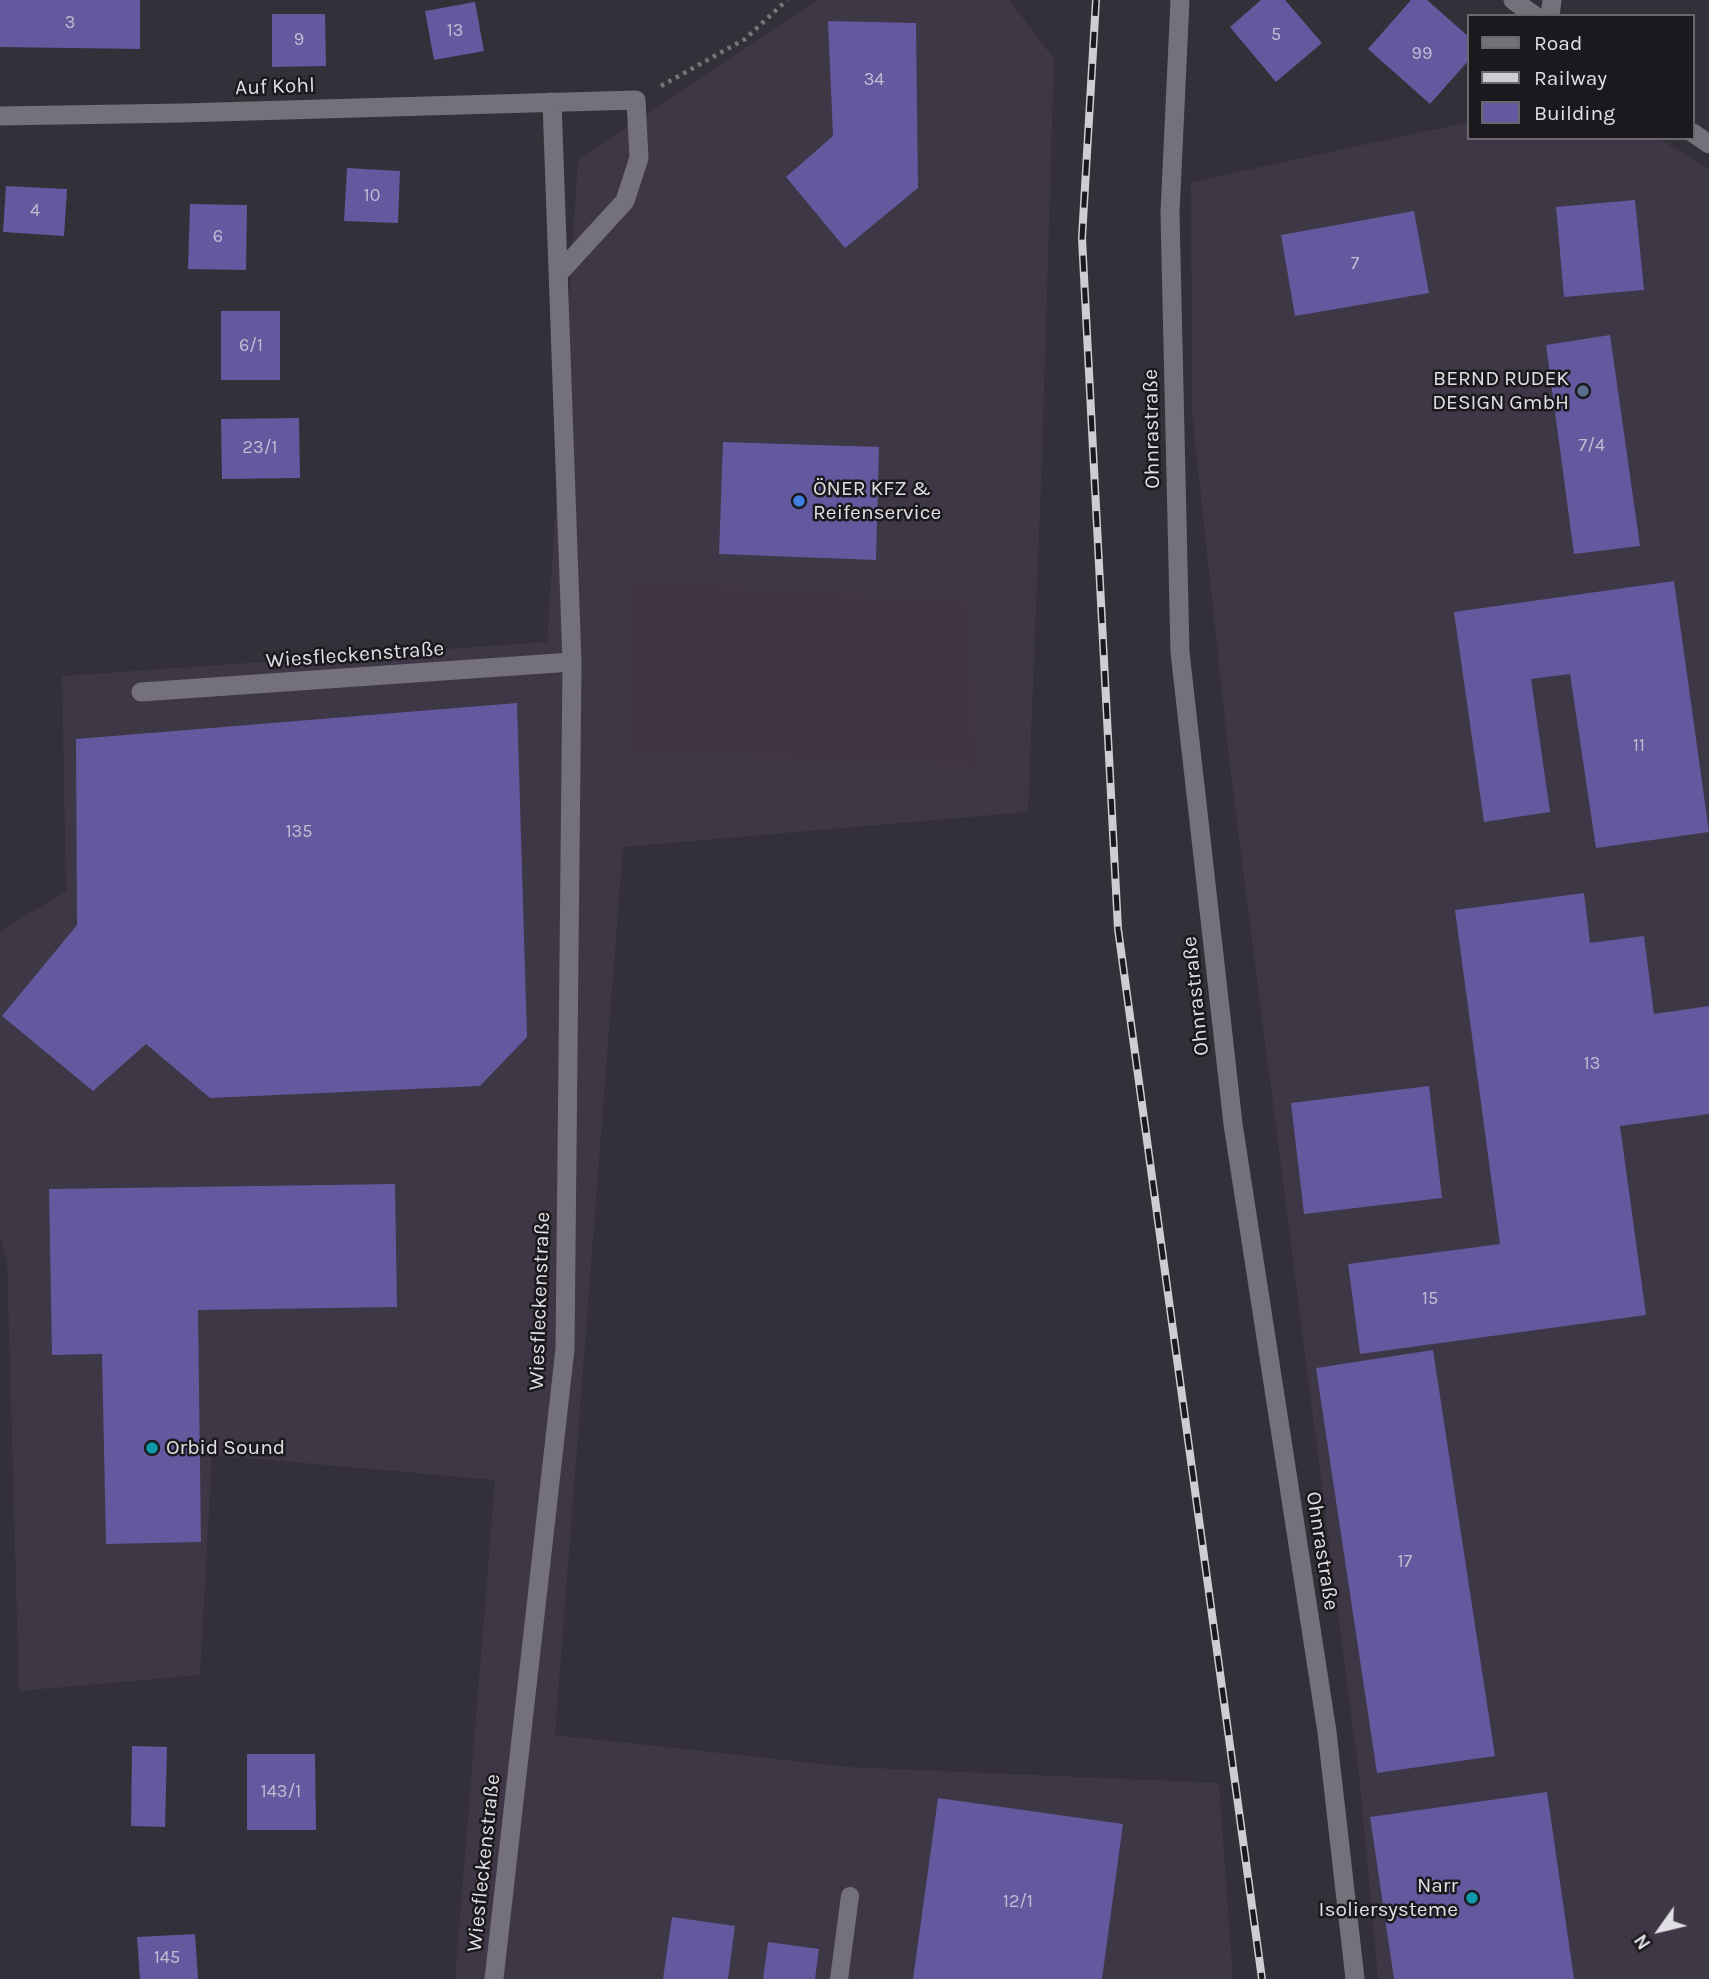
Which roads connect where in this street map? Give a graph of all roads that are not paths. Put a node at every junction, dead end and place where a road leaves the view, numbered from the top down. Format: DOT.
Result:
graph roads {
  1 [pos="1180,0"];
  2 [pos="1513,0"];
  3 [pos="1532,14"];
  4 [pos="552,102"];
  5 [pos="0,116"];
  6 [pos="559,272"];
  7 [pos="572,663"];
  8 [pos="141,692"];
  9 [pos="849,1896"];
  10 [pos="494,1979"];
  11 [pos="839,1979"];
  12 [pos="1356,1979"];
  1 -- 12 [label="street, Ohnrastraße"];
  2 -- 3 [label="street"];
  4 -- 5 [label="street, Auf Kohl"];
  4 -- 6 [label="street, Wiesfleckenstraße"];
  4 -- 6 [label="street"];
  6 -- 7 [label="street, Wiesfleckenstraße"];
  7 -- 8 [label="street, Wiesfleckenstraße"];
  7 -- 10 [label="street, Wiesfleckenstraße"];
  9 -- 11 [label="lane"];
}
